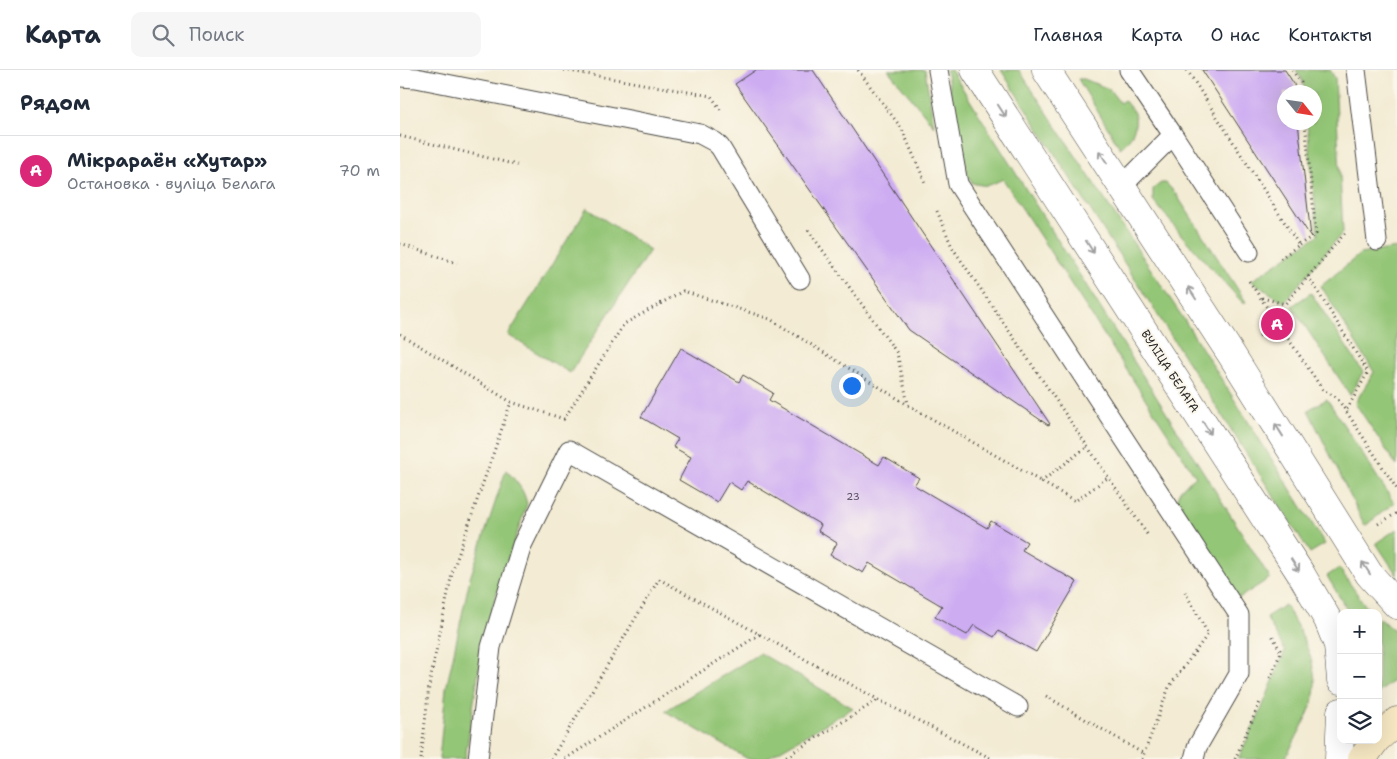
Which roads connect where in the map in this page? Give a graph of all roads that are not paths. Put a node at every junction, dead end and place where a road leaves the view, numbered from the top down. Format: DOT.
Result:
graph roads {
  1 [pos="938,70"];
  2 [pos="975,70"];
  3 [pos="1046,70"];
  4 [pos="1129,70"];
  5 [pos="1356,70"];
  6 [pos="400,77"];
  7 [pos="1173,135"];
  8 [pos="1122,186"];
  9 [pos="1377,241"];
  10 [pos="1249,252"];
  11 [pos="800,279"];
  12 [pos="1397,605"];
  13 [pos="1339,654"];
  14 [pos="1018,707"];
  15 [pos="1397,720"];
  16 [pos="1382,734"];
  17 [pos="1340,744"];
  18 [pos="1373,744"];
  19 [pos="478,759"];
  20 [pos="1194,759"];
  21 [pos="1340,759"];
  22 [pos="1362,759"];
  1 -- 20 [label="lane"];
  2 -- 13 [label="street, ВУЛІЦА БЕЛАГА, one-way"];
  8 -- 3 [label="street, one-way"];
  4 -- 7 [label="lane"];
  5 -- 9 [label="lane"];
  6 -- 11 [label="lane"];
  7 -- 8 [label="lane"];
  7 -- 10 [label="lane"];
  12 -- 8 [label="street, one-way"];
  14 -- 19 [label="lane"];
  15 -- 16 [label="main road"];
  17 -- 21 [label="street"];
  18 -- 22 [label="main road"];
}
